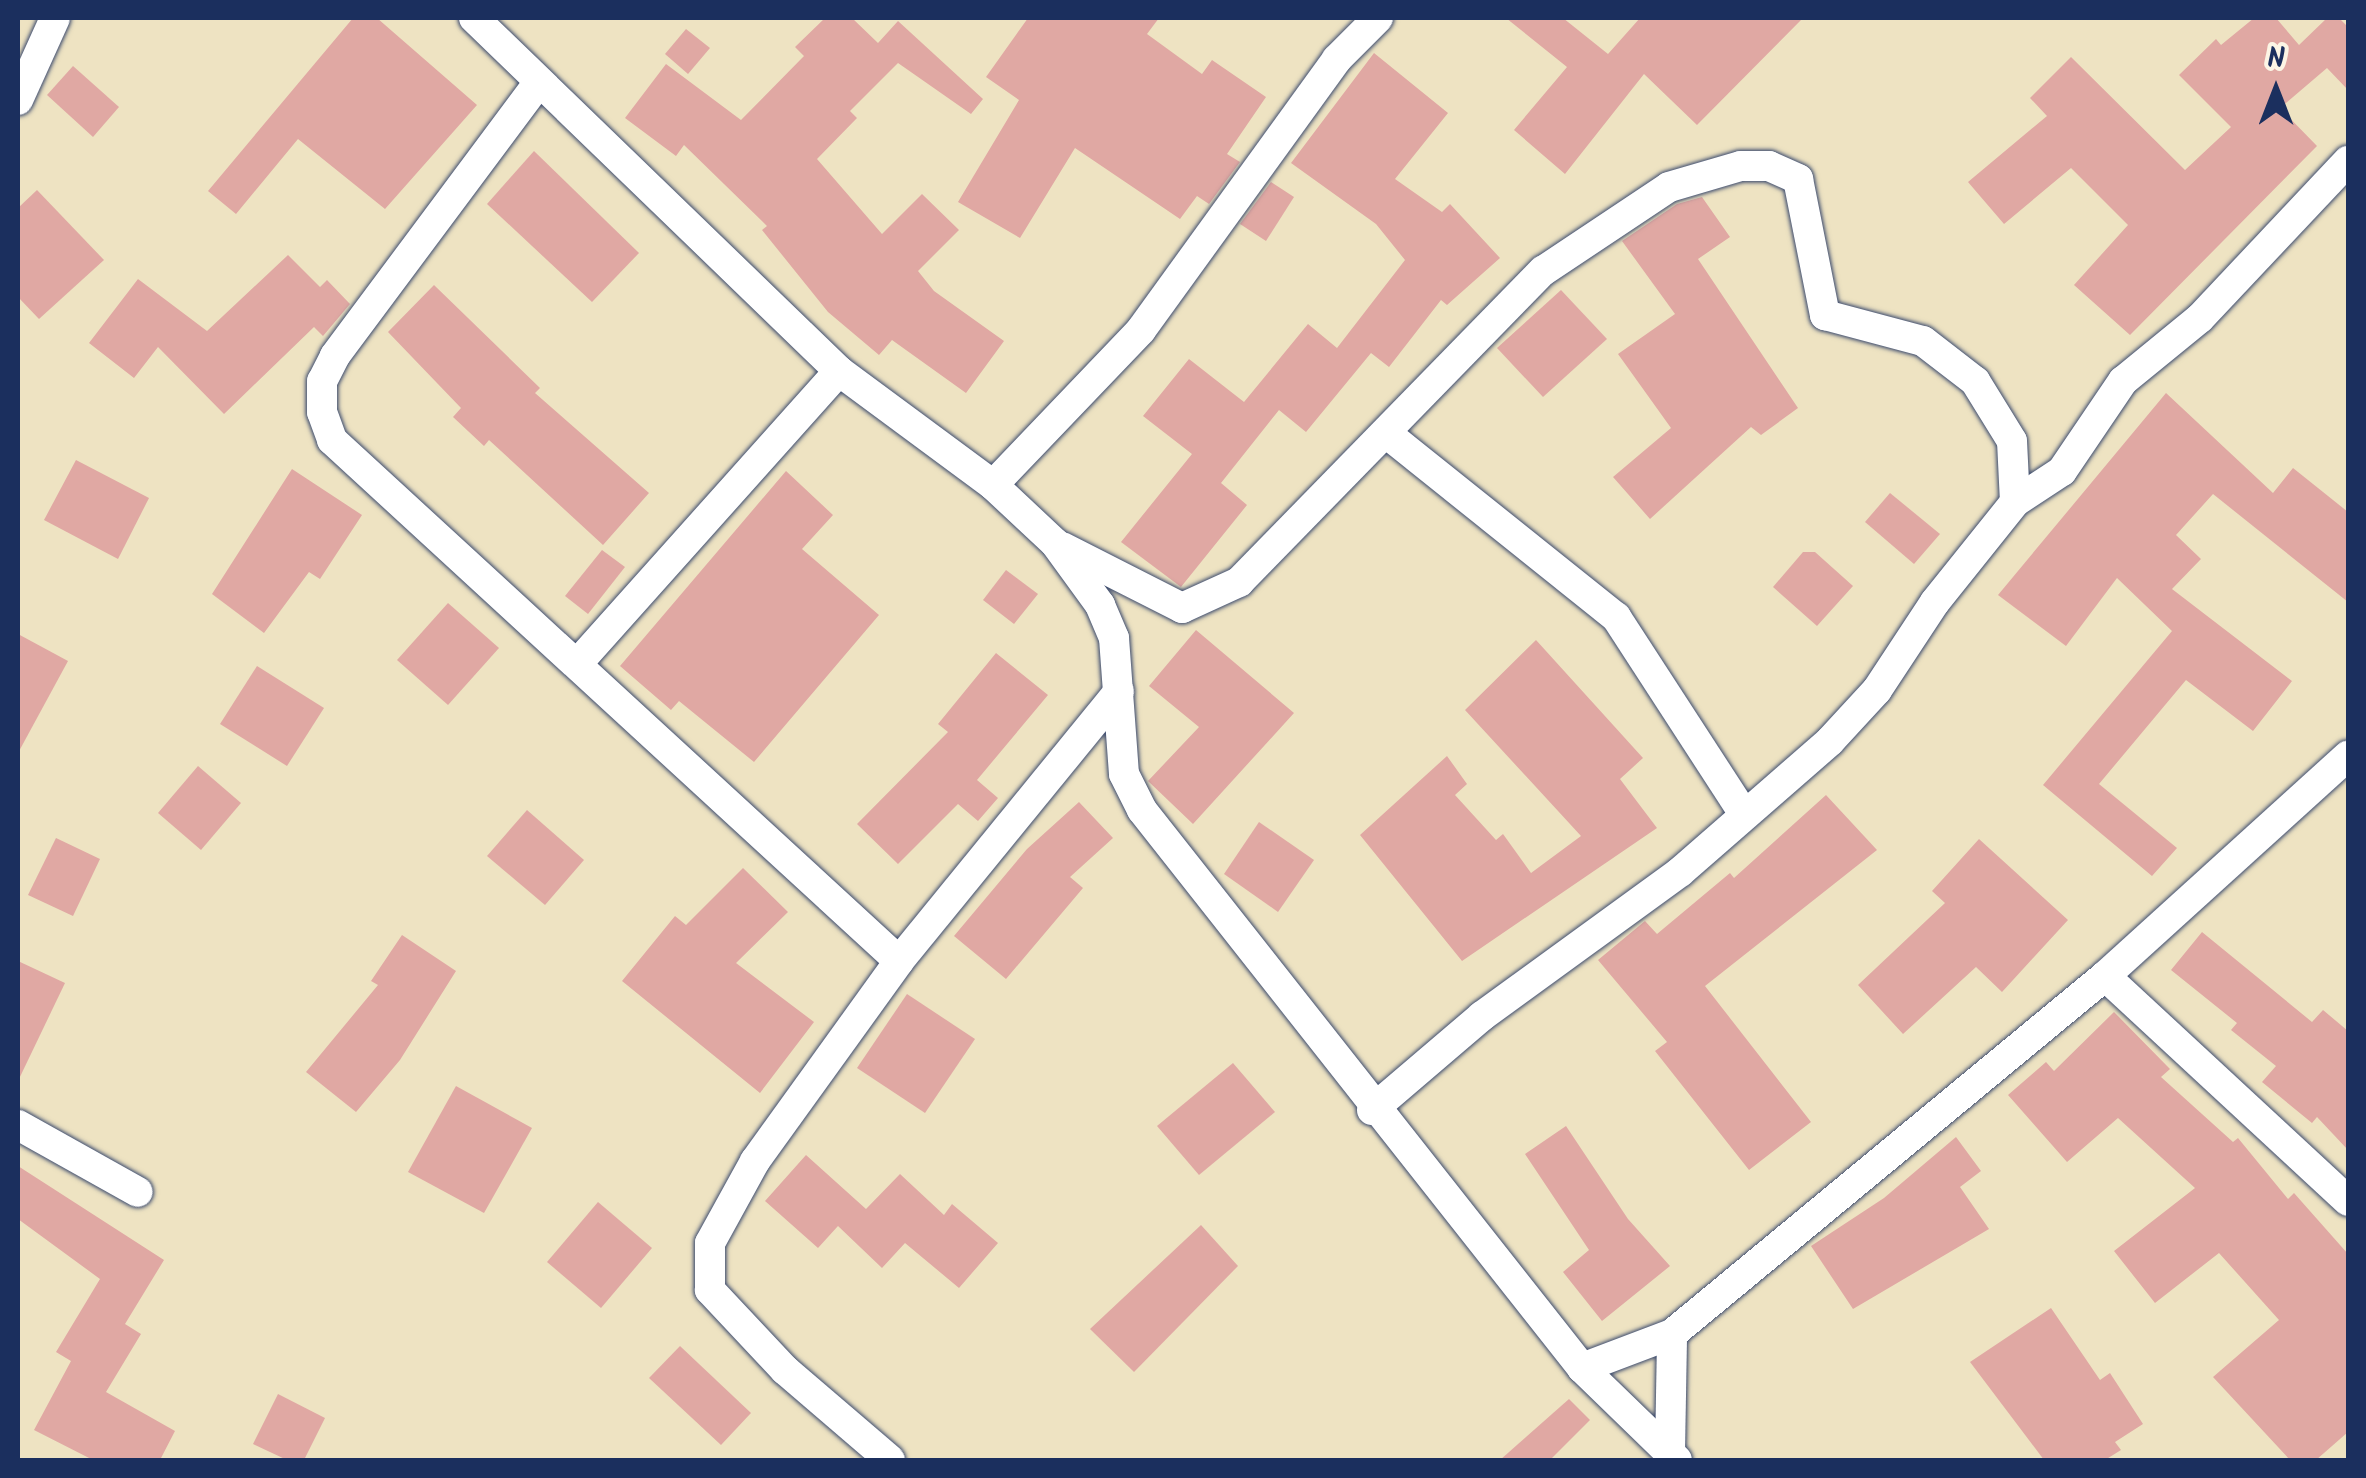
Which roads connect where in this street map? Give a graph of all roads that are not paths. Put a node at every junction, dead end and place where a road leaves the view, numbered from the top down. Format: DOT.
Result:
graph roads {
  1 [pos="55,18"];
  2 [pos="474,18"];
  3 [pos="1378,18"];
  4 [pos="539,82"];
  5 [pos="18,100"];
  6 [pos="2348,161"];
  7 [pos="839,371"];
  8 [pos="1386,433"];
  9 [pos="993,484"];
  10 [pos="2015,502"];
  11 [pos="1054,543"];
  12 [pos="577,664"];
  13 [pos="1119,691"];
  14 [pos="2348,756"];
  15 [pos="1744,814"];
  16 [pos="899,961"];
  17 [pos="2106,976"];
  18 [pos="1372,1110"];
  19 [pos="18,1125"];
  20 [pos="138,1192"];
  21 [pos="2348,1202"];
  22 [pos="1672,1334"];
  23 [pos="1582,1368"];
  24 [pos="1674,1457"];
  25 [pos="890,1460"];
  1 -- 5 [label="street"];
  2 -- 4 [label="street"];
  3 -- 9 [label="street"];
  4 -- 7 [label="street"];
  4 -- 12 [label="street"];
  6 -- 10 [label="street"];
  7 -- 9 [label="street"];
  7 -- 12 [label="street"];
  8 -- 10 [label="street"];
  8 -- 11 [label="street"];
  8 -- 15 [label="street"];
  9 -- 11 [label="street"];
  10 -- 15 [label="street"];
  11 -- 13 [label="street"];
  12 -- 16 [label="street"];
  13 -- 16 [label="street"];
  13 -- 18 [label="street"];
  14 -- 17 [label="street"];
  15 -- 18 [label="street"];
  16 -- 25 [label="street"];
  17 -- 21 [label="street"];
  17 -- 22 [label="street"];
  18 -- 23 [label="street"];
  19 -- 20 [label="street"];
  22 -- 23 [label="street"];
  22 -- 24 [label="street"];
  23 -- 24 [label="street"];
}
